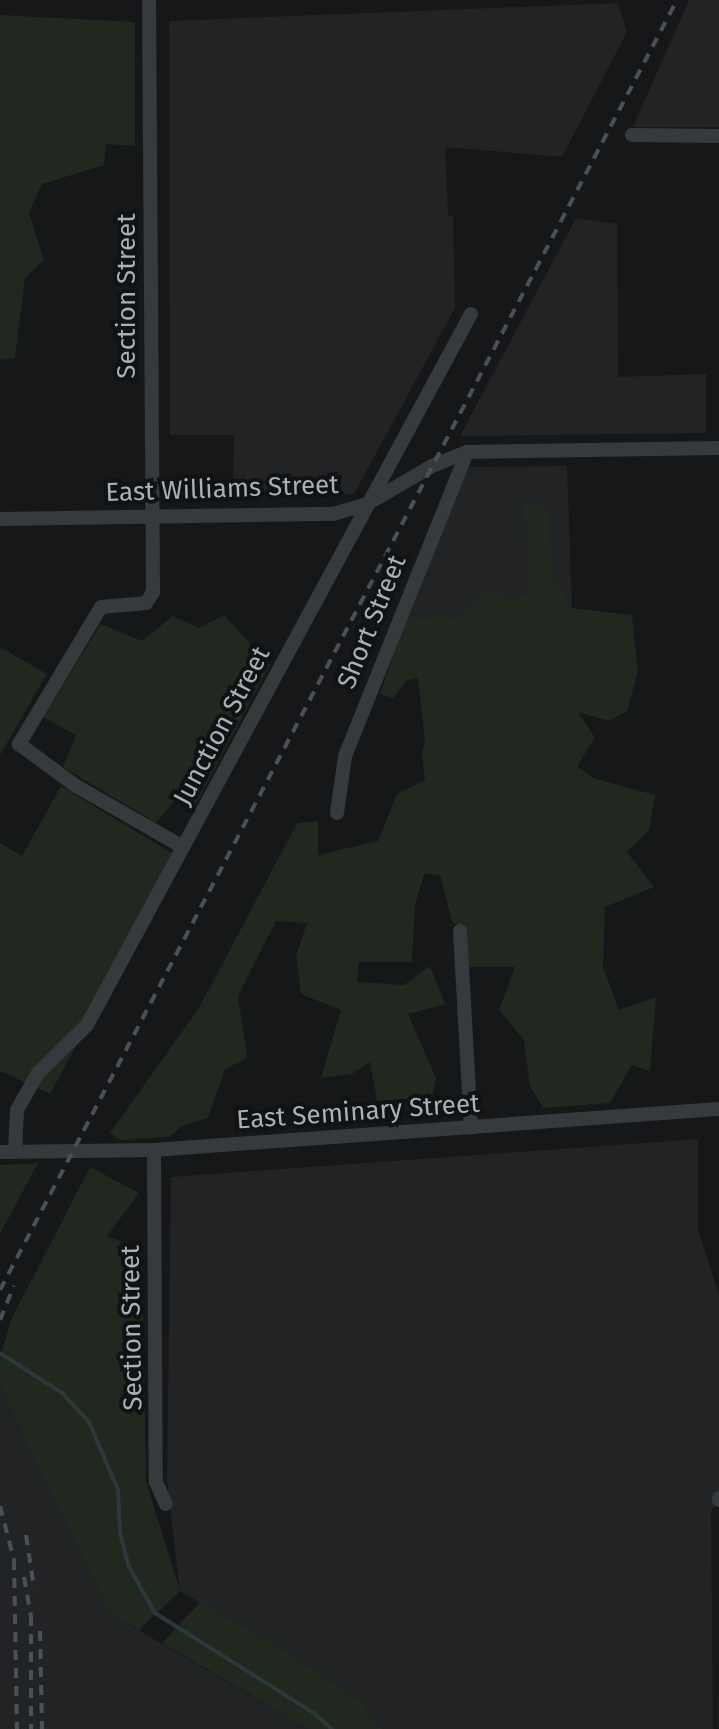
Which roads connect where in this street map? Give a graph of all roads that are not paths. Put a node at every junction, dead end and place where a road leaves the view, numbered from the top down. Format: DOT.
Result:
graph roads {
  1 [pos="149,0"];
  2 [pos="632,135"];
  3 [pos="719,136"];
  4 [pos="471,314"];
  5 [pos="719,448"];
  6 [pos="467,452"];
  7 [pos="367,504"];
  8 [pos="152,516"];
  9 [pos="0,519"];
  10 [pos="337,813"];
  11 [pos="183,847"];
  12 [pos="460,931"];
  13 [pos="719,1109"];
  14 [pos="471,1128"];
  15 [pos="154,1150"];
  16 [pos="8,1152"];
  17 [pos="166,1504"];
  1 -- 8 [label="street, Section Street"];
  2 -- 3 [label="street"];
  4 -- 7 [label="street, Junction Street"];
  5 -- 6 [label="street, East Williams Street"];
  6 -- 7 [label="street, East Williams Street"];
  6 -- 10 [label="street, Short Street"];
  7 -- 8 [label="street, East Williams Street"];
  7 -- 11 [label="street, Junction Street"];
  8 -- 9 [label="street, East Williams Street"];
  8 -- 11 [label="street, Section Street"];
  11 -- 16 [label="street, Junction Street"];
  12 -- 14 [label="street"];
  13 -- 14 [label="street, East Seminary Street"];
  14 -- 15 [label="street, East Seminary Street"];
  15 -- 16 [label="street, East Seminary Street"];
  15 -- 17 [label="street, Section Street"];
}
